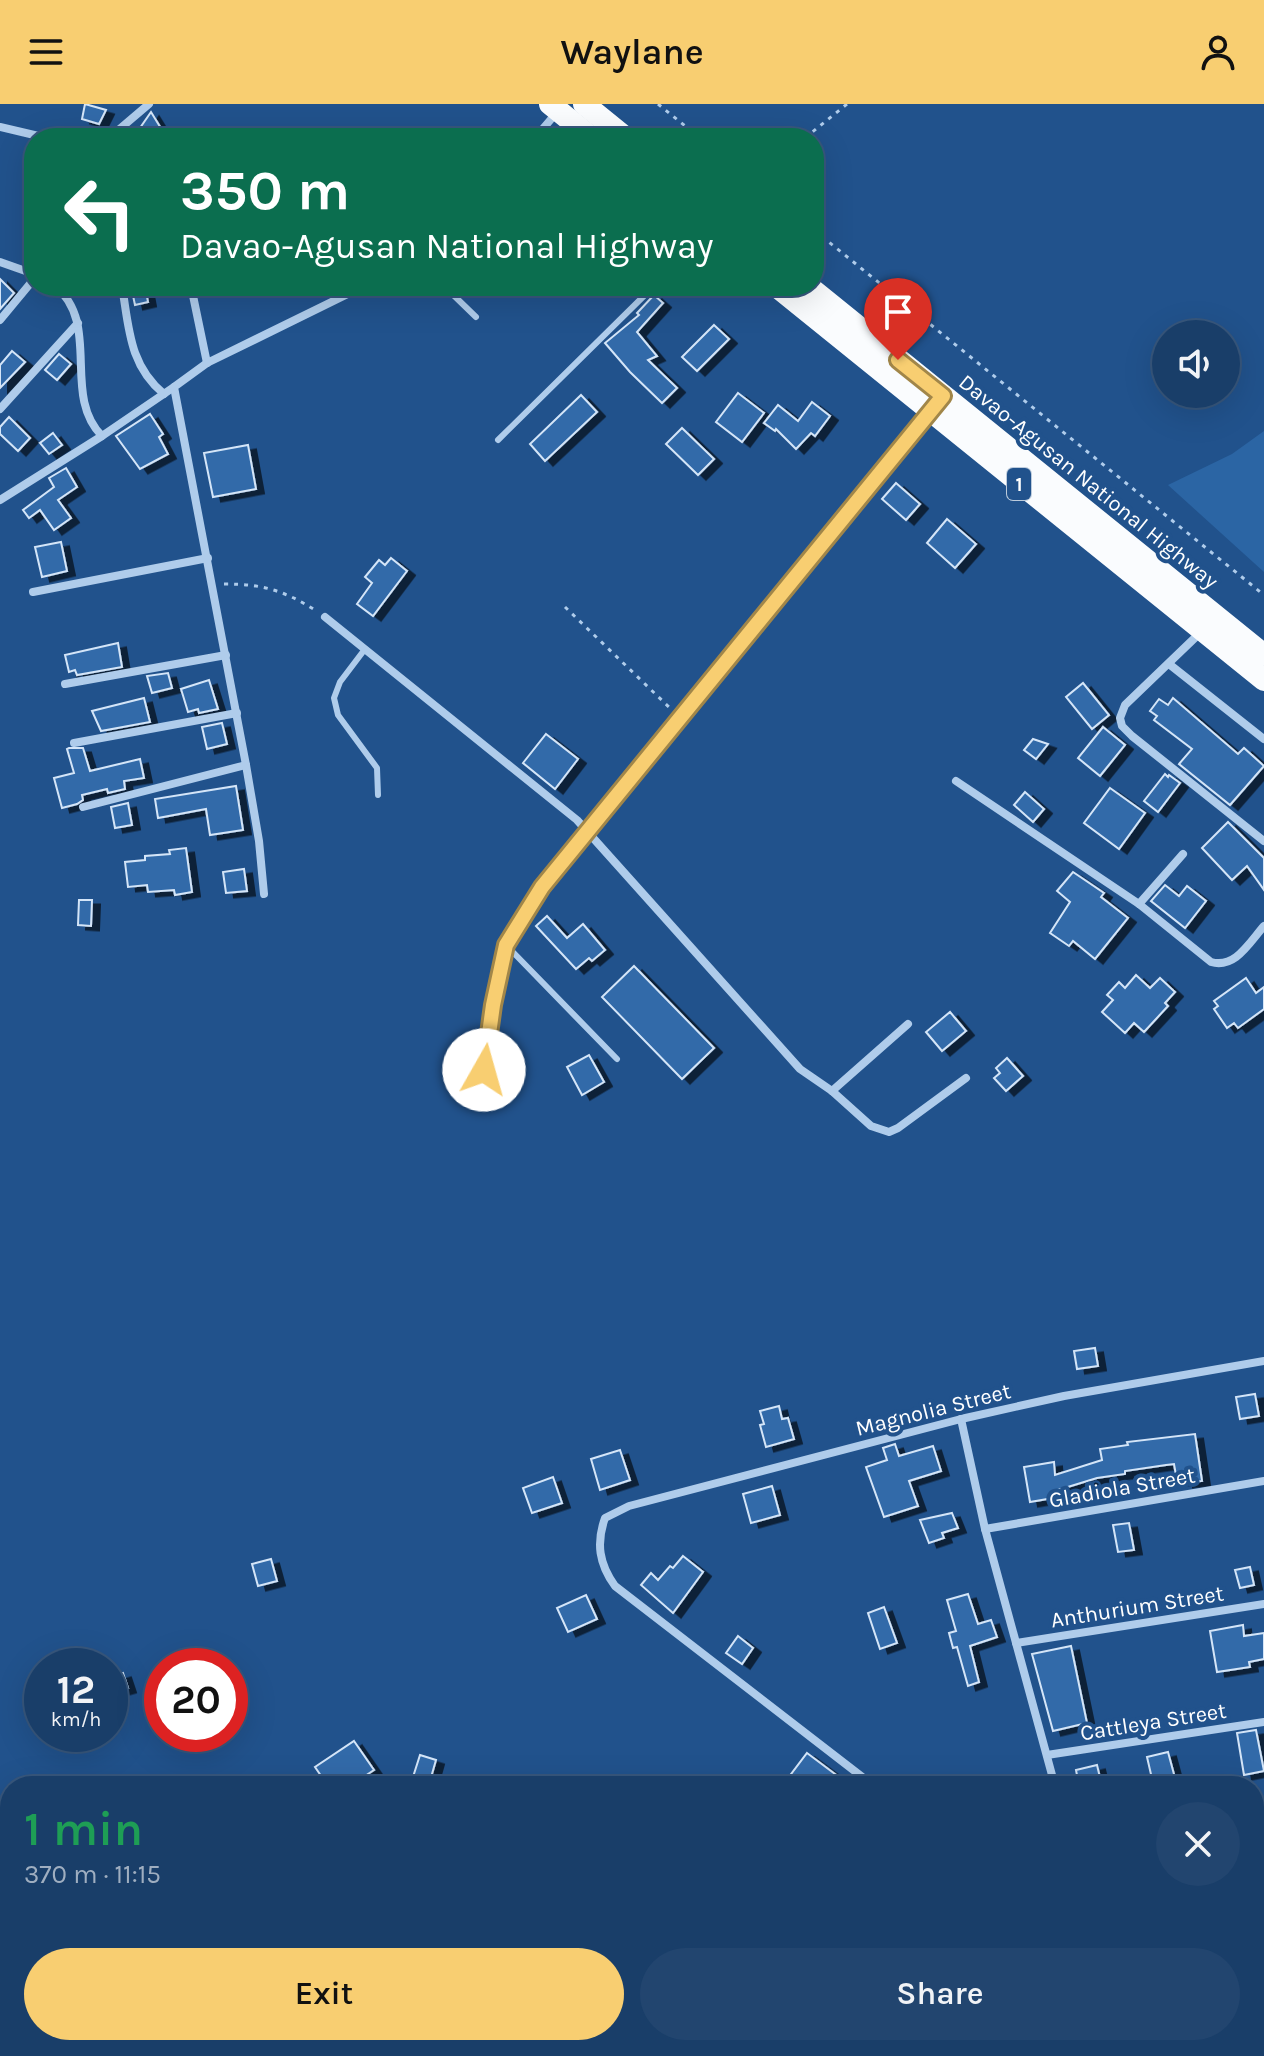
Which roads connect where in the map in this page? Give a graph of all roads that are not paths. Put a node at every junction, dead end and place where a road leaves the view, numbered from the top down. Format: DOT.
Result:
graph roads {
  1 [pos="149,104"];
  2 [pos="584,104"];
  3 [pos="557,106"];
  4 [pos="0,127"];
  5 [pos="121,128"];
  6 [pos="542,128"];
  7 [pos="581,128"];
  8 [pos="614,128"];
  9 [pos="24,133"];
  10 [pos="0,262"];
  11 [pos="24,273"];
  12 [pos="24,290"];
  13 [pos="65,296"];
  14 [pos="124,296"];
  15 [pos="193,296"];
  16 [pos="344,296"];
  17 [pos="454,296"];
  18 [pos="644,296"];
  19 [pos="790,296"];
  20 [pos="819,296"];
  21 [pos="476,317"];
  22 [pos="0,320"];
  23 [pos="78,323"];
  24 [pos="207,363"];
  25 [pos="174,387"];
  26 [pos="164,394"];
  27 [pos="937,404"];
  28 [pos="0,409"];
  29 [pos="102,436"];
  30 [pos="498,440"];
  31 [pos="0,500"];
  32 [pos="208,558"];
  33 [pos="33,592"];
  34 [pos="325,617"];
  35 [pos="1202,631"];
  36 [pos="365,649"];
  37 [pos="226,655"];
  38 [pos="1264,655"];
  39 [pos="1169,664"];
  40 [pos="1264,680"];
  41 [pos="65,684"];
  42 [pos="237,713"];
  43 [pos="1264,739"];
  44 [pos="74,743"];
  45 [pos="246,765"];
  46 [pos="956,781"];
  47 [pos="378,795"];
  48 [pos="83,807"];
  49 [pos="588,831"];
  50 [pos="1264,841"];
  51 [pos="1183,854"];
  52 [pos="264,894"];
  53 [pos="1139,904"];
  54 [pos="1264,926"];
  55 [pos="513,930"];
  56 [pos="506,945"];
  57 [pos="908,1024"];
  58 [pos="617,1059"];
  59 [pos="484,1070"];
  60 [pos="966,1078"];
  61 [pos="832,1091"];
  62 [pos="1264,1361"];
  63 [pos="961,1419"];
  64 [pos="1264,1481"];
  65 [pos="985,1529"];
  66 [pos="1264,1604"];
  67 [pos="1016,1643"];
  68 [pos="1264,1722"];
  69 [pos="1047,1755"];
  70 [pos="861,1776"];
  71 [pos="1052,1776"];
  1 -- 5 [label="street"];
  2 -- 8 [label="highway"];
  3 -- 6 [label="street"];
  3 -- 7 [label="highway"];
  4 -- 9 [label="street"];
  10 -- 11 [label="street"];
  12 -- 22 [label="street"];
  13 -- 23 [label="street"];
  14 -- 26 [label="street"];
  15 -- 24 [label="street"];
  16 -- 24 [label="street"];
  17 -- 21 [label="lane"];
  18 -- 30 [label="lane"];
  19 -- 27 [label="highway, Davao-Agusan National Highway / 1"];
  20 -- 27 [label="highway, Davao-Agusan National Highway / 1"];
  23 -- 28 [label="street"];
  23 -- 29 [label="street"];
  24 -- 25 [label="street"];
  25 -- 26 [label="street"];
  25 -- 32 [label="street"];
  26 -- 29 [label="street"];
  27 -- 35 [label="highway, Davao-Agusan National Highway / 1"];
  27 -- 38 [label="highway, Davao-Agusan National Highway / 1"];
  27 -- 49 [label="street"];
  29 -- 31 [label="street"];
  32 -- 33 [label="street"];
  32 -- 37 [label="street"];
  34 -- 36 [label="street"];
  35 -- 39 [label="street"];
  35 -- 40 [label="highway, Davao-Agusan National Highway / 1"];
  36 -- 47 [label="lane"];
  36 -- 49 [label="street"];
  37 -- 41 [label="street"];
  37 -- 42 [label="street"];
  39 -- 43 [label="street"];
  39 -- 50 [label="street"];
  42 -- 44 [label="street"];
  42 -- 45 [label="street"];
  45 -- 48 [label="street"];
  45 -- 52 [label="street"];
  46 -- 53 [label="street"];
  49 -- 55 [label="street"];
  49 -- 61 [label="street"];
  51 -- 53 [label="street"];
  53 -- 54 [label="street"];
  55 -- 56 [label="lane"];
  56 -- 58 [label="lane"];
  56 -- 59 [label="lane"];
  57 -- 61 [label="street"];
  60 -- 61 [label="street"];
  62 -- 63 [label="street, Magnolia Street"];
  63 -- 65 [label="street"];
  63 -- 70 [label="street, Magnolia Street"];
  64 -- 65 [label="street, Gladiola Street"];
  65 -- 67 [label="street"];
  66 -- 67 [label="street, Anthurium Street"];
  67 -- 69 [label="street"];
  68 -- 69 [label="street, Cattleya Street"];
  69 -- 71 [label="street"];
}
